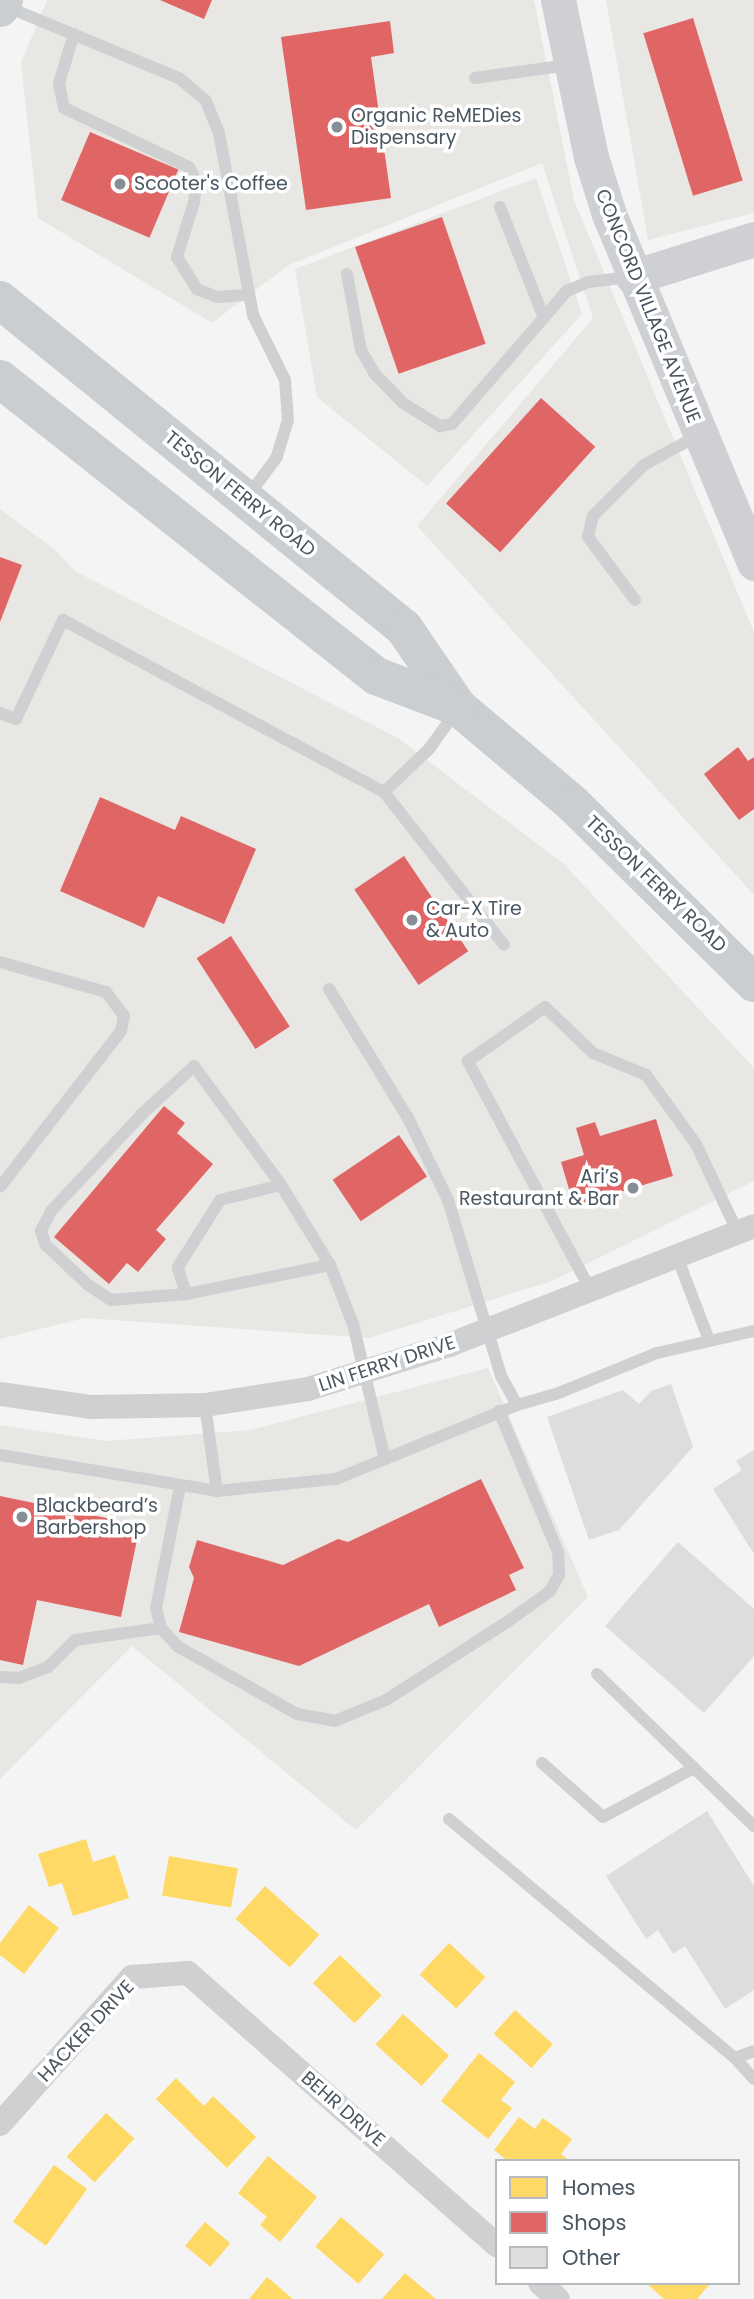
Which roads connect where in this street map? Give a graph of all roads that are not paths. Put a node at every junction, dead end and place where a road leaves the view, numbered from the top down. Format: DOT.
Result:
graph roads {
  1 [pos="558,0"];
  2 [pos="2,4"];
  3 [pos="74,34"];
  4 [pos="569,65"];
  5 [pos="475,78"];
  6 [pos="500,207"];
  7 [pos="754,239"];
  8 [pos="0,272"];
  9 [pos="347,274"];
  10 [pos="633,277"];
  11 [pos="249,295"];
  12 [pos="13,310"];
  13 [pos="544,318"];
  14 [pos="0,379"];
  15 [pos="699,435"];
  16 [pos="246,499"];
  17 [pos="754,563"];
  18 [pos="635,600"];
  19 [pos="458,707"];
  20 [pos="0,713"];
  21 [pos="384,792"];
  22 [pos="504,945"];
  23 [pos="0,962"];
  24 [pos="754,983"];
  25 [pos="329,989"];
  26 [pos="281,1185"];
  27 [pos="0,1187"];
  28 [pos="746,1229"];
  29 [pos="676,1254"];
  30 [pos="330,1265"];
  31 [pos="590,1289"];
  32 [pos="186,1294"];
  33 [pos="486,1331"];
  34 [pos="754,1331"];
  35 [pos="709,1340"];
  36 [pos="364,1373"];
  37 [pos="0,1394"];
  38 [pos="205,1405"];
  39 [pos="517,1405"];
  40 [pos="499,1411"];
  41 [pos="0,1455"];
  42 [pos="384,1459"];
  43 [pos="180,1486"];
  44 [pos="217,1491"];
  45 [pos="161,1628"];
  46 [pos="597,1674"];
  47 [pos="0,1677"];
  48 [pos="542,1763"];
  49 [pos="694,1768"];
  50 [pos="449,1819"];
  51 [pos="754,1826"];
  52 [pos="188,1973"];
  53 [pos="754,2050"];
  54 [pos="735,2058"];
  55 [pos="754,2079"];
  56 [pos="0,2124"];
  57 [pos="495,2243"];
  58 [pos="542,2285"];
  59 [pos="558,2299"];
  1 -- 4 [label="street, CONCORD VILLAGE AVENUE"];
  2 -- 3 [label="lane"];
  3 -- 11 [label="lane"];
  3 -- 11 [label="lane"];
  4 -- 5 [label="lane"];
  4 -- 10 [label="street, CONCORD VILLAGE AVENUE"];
  6 -- 13 [label="lane"];
  7 -- 10 [label="street"];
  8 -- 12 [label="main road"];
  9 -- 13 [label="lane"];
  10 -- 13 [label="lane"];
  10 -- 15 [label="street, CONCORD VILLAGE AVENUE"];
  11 -- 16 [label="lane"];
  12 -- 16 [label="main road, TESSON FERRY ROAD"];
  14 -- 19 [label="main road, TESSON FERRY ROAD"];
  15 -- 17 [label="street, CONCORD VILLAGE AVENUE"];
  15 -- 18 [label="lane"];
  16 -- 19 [label="main road, TESSON FERRY ROAD"];
  19 -- 21 [label="lane"];
  19 -- 24 [label="main road, TESSON FERRY ROAD"];
  20 -- 21 [label="lane"];
  21 -- 22 [label="lane"];
  23 -- 27 [label="lane"];
  25 -- 33 [label="lane"];
  26 -- 30 [label="lane"];
  26 -- 32 [label="lane"];
  26 -- 32 [label="lane"];
  28 -- 29 [label="street, LIN FERRY DRIVE"];
  28 -- 31 [label="lane"];
  29 -- 31 [label="street, LIN FERRY DRIVE"];
  29 -- 35 [label="lane"];
  30 -- 32 [label="lane"];
  30 -- 36 [label="lane"];
  31 -- 33 [label="street, LIN FERRY DRIVE"];
  33 -- 36 [label="street, LIN FERRY DRIVE"];
  33 -- 39 [label="lane"];
  34 -- 35 [label="lane"];
  35 -- 39 [label="lane"];
  36 -- 38 [label="street, LIN FERRY DRIVE"];
  36 -- 42 [label="lane"];
  37 -- 38 [label="street, LIN FERRY DRIVE"];
  38 -- 44 [label="lane"];
  39 -- 40 [label="lane"];
  40 -- 42 [label="lane"];
  40 -- 45 [label="lane"];
  41 -- 43 [label="lane"];
  42 -- 44 [label="lane"];
  43 -- 44 [label="lane"];
  43 -- 45 [label="lane"];
  45 -- 47 [label="lane"];
  46 -- 49 [label="lane"];
  48 -- 49 [label="lane"];
  49 -- 51 [label="lane"];
  50 -- 54 [label="lane"];
  52 -- 56 [label="street, HACKER DRIVE"];
  52 -- 57 [label="street, BEHR DRIVE"];
  53 -- 54 [label="lane"];
  54 -- 55 [label="lane"];
  58 -- 59 [label="street"];
}
